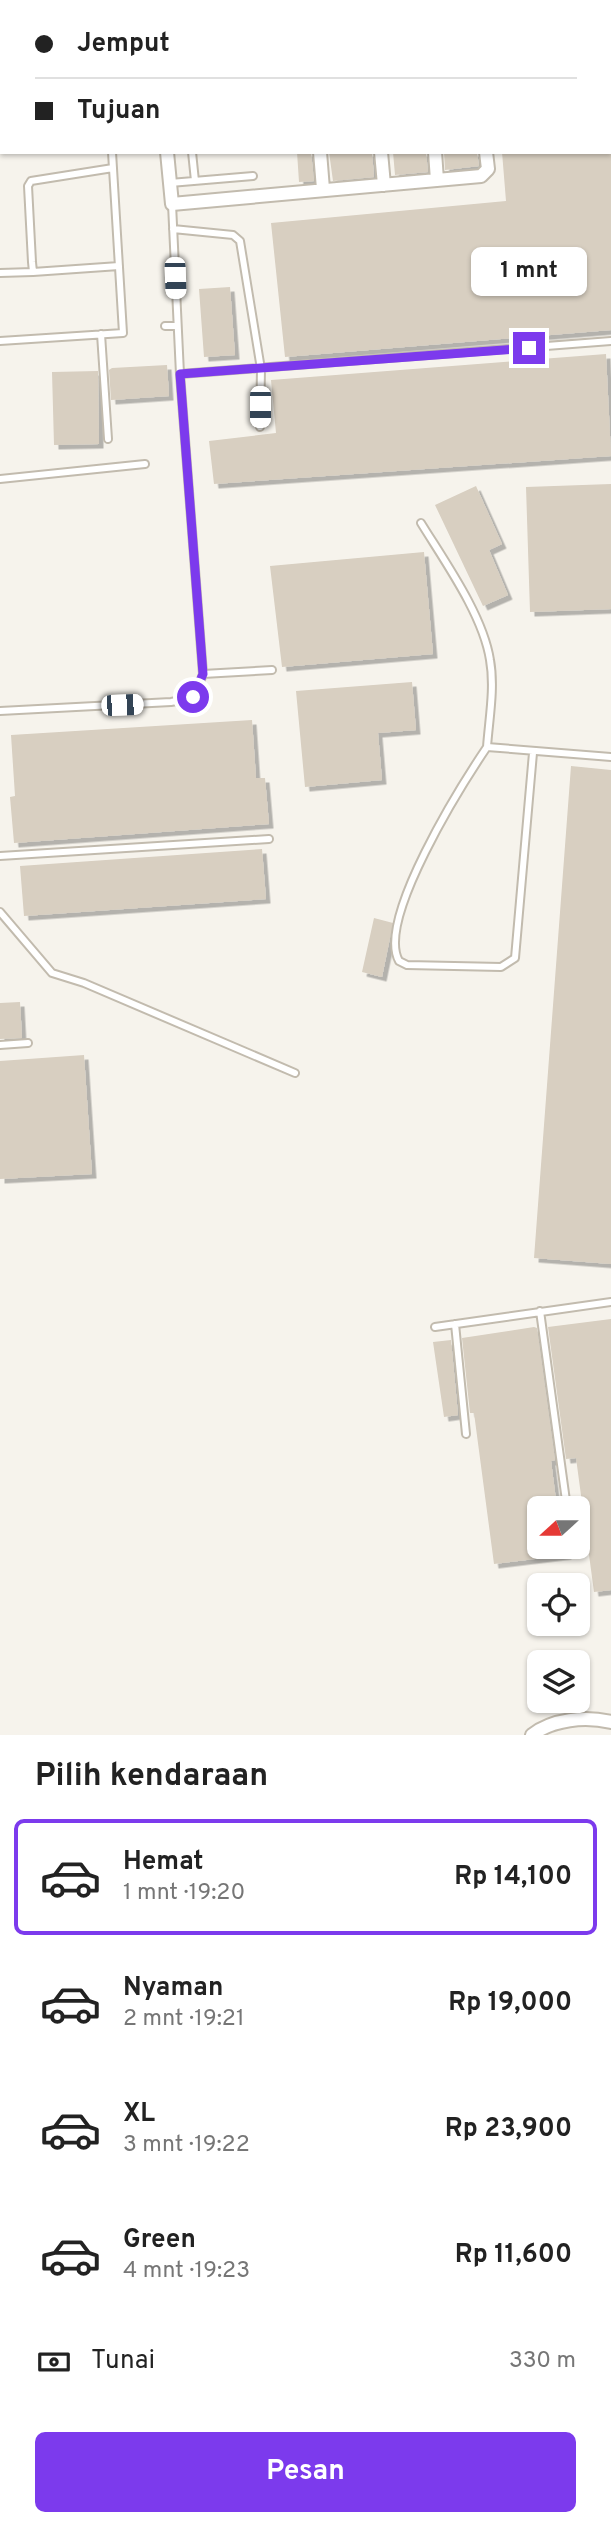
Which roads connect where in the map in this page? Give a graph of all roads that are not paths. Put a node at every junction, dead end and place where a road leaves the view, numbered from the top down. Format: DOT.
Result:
graph roads {
  1 [pos="113,154"];
  2 [pos="167,154"];
  3 [pos="192,154"];
  4 [pos="320,154"];
  5 [pos="381,154"];
  6 [pos="435,154"];
  7 [pos="486,154"];
  8 [pos="113,168"];
  9 [pos="253,176"];
  10 [pos="437,180"];
  11 [pos="195,181"];
  12 [pos="170,183"];
  13 [pos="384,184"];
  14 [pos="323,189"];
  15 [pos="172,204"];
  16 [pos="173,229"];
  17 [pos="119,267"];
  18 [pos="33,272"];
  19 [pos="0,273"];
  20 [pos="165,326"];
  21 [pos="177,326"];
  22 [pos="101,334"];
  23 [pos="0,341"];
  24 [pos="611,341"];
  25 [pos="261,369"];
  26 [pos="180,374"];
  27 [pos="260,426"];
  28 [pos="108,439"];
  29 [pos="145,464"];
  30 [pos="0,479"];
  31 [pos="421,523"];
  32 [pos="272,670"];
  33 [pos="203,674"];
  34 [pos="0,711"];
  35 [pos="487,747"];
  36 [pos="533,753"];
  37 [pos="611,757"];
  38 [pos="269,839"];
  39 [pos="0,856"];
  40 [pos="0,912"];
  41 [pos="28,1043"];
  42 [pos="0,1045"];
  43 [pos="295,1073"];
  44 [pos="611,1302"];
  45 [pos="540,1311"];
  46 [pos="455,1324"];
  47 [pos="435,1327"];
  48 [pos="466,1434"];
  49 [pos="565,1496"];
  50 [pos="611,1722"];
  51 [pos="532,1735"];
  1 -- 8 [label="lane"];
  2 -- 12 [label="street"];
  3 -- 11 [label="lane"];
  4 -- 14 [label="street"];
  5 -- 13 [label="street"];
  6 -- 10 [label="street"];
  7 -- 10 [label="street"];
  8 -- 17 [label="lane"];
  8 -- 18 [label="lane"];
  9 -- 11 [label="lane"];
  10 -- 13 [label="street"];
  11 -- 12 [label="lane"];
  12 -- 15 [label="street"];
  13 -- 14 [label="street"];
  14 -- 15 [label="street"];
  15 -- 16 [label="lane"];
  16 -- 21 [label="lane"];
  16 -- 25 [label="lane"];
  17 -- 18 [label="lane"];
  17 -- 22 [label="lane"];
  18 -- 19 [label="lane"];
  20 -- 21 [label="lane"];
  21 -- 26 [label="lane"];
  22 -- 23 [label="lane"];
  22 -- 28 [label="lane"];
  24 -- 25 [label="lane"];
  25 -- 26 [label="lane"];
  25 -- 27 [label="lane"];
  26 -- 33 [label="lane"];
  29 -- 30 [label="lane"];
  31 -- 35 [label="lane"];
  32 -- 33 [label="lane"];
  33 -- 34 [label="lane"];
  35 -- 36 [label="lane"];
  35 -- 36 [label="lane"];
  36 -- 37 [label="lane"];
  38 -- 39 [label="lane"];
  40 -- 43 [label="lane"];
  41 -- 42 [label="lane"];
  44 -- 45 [label="lane"];
  45 -- 46 [label="lane"];
  45 -- 49 [label="lane"];
  46 -- 47 [label="lane"];
  46 -- 48 [label="lane"];
  50 -- 51 [label="street"];
}
